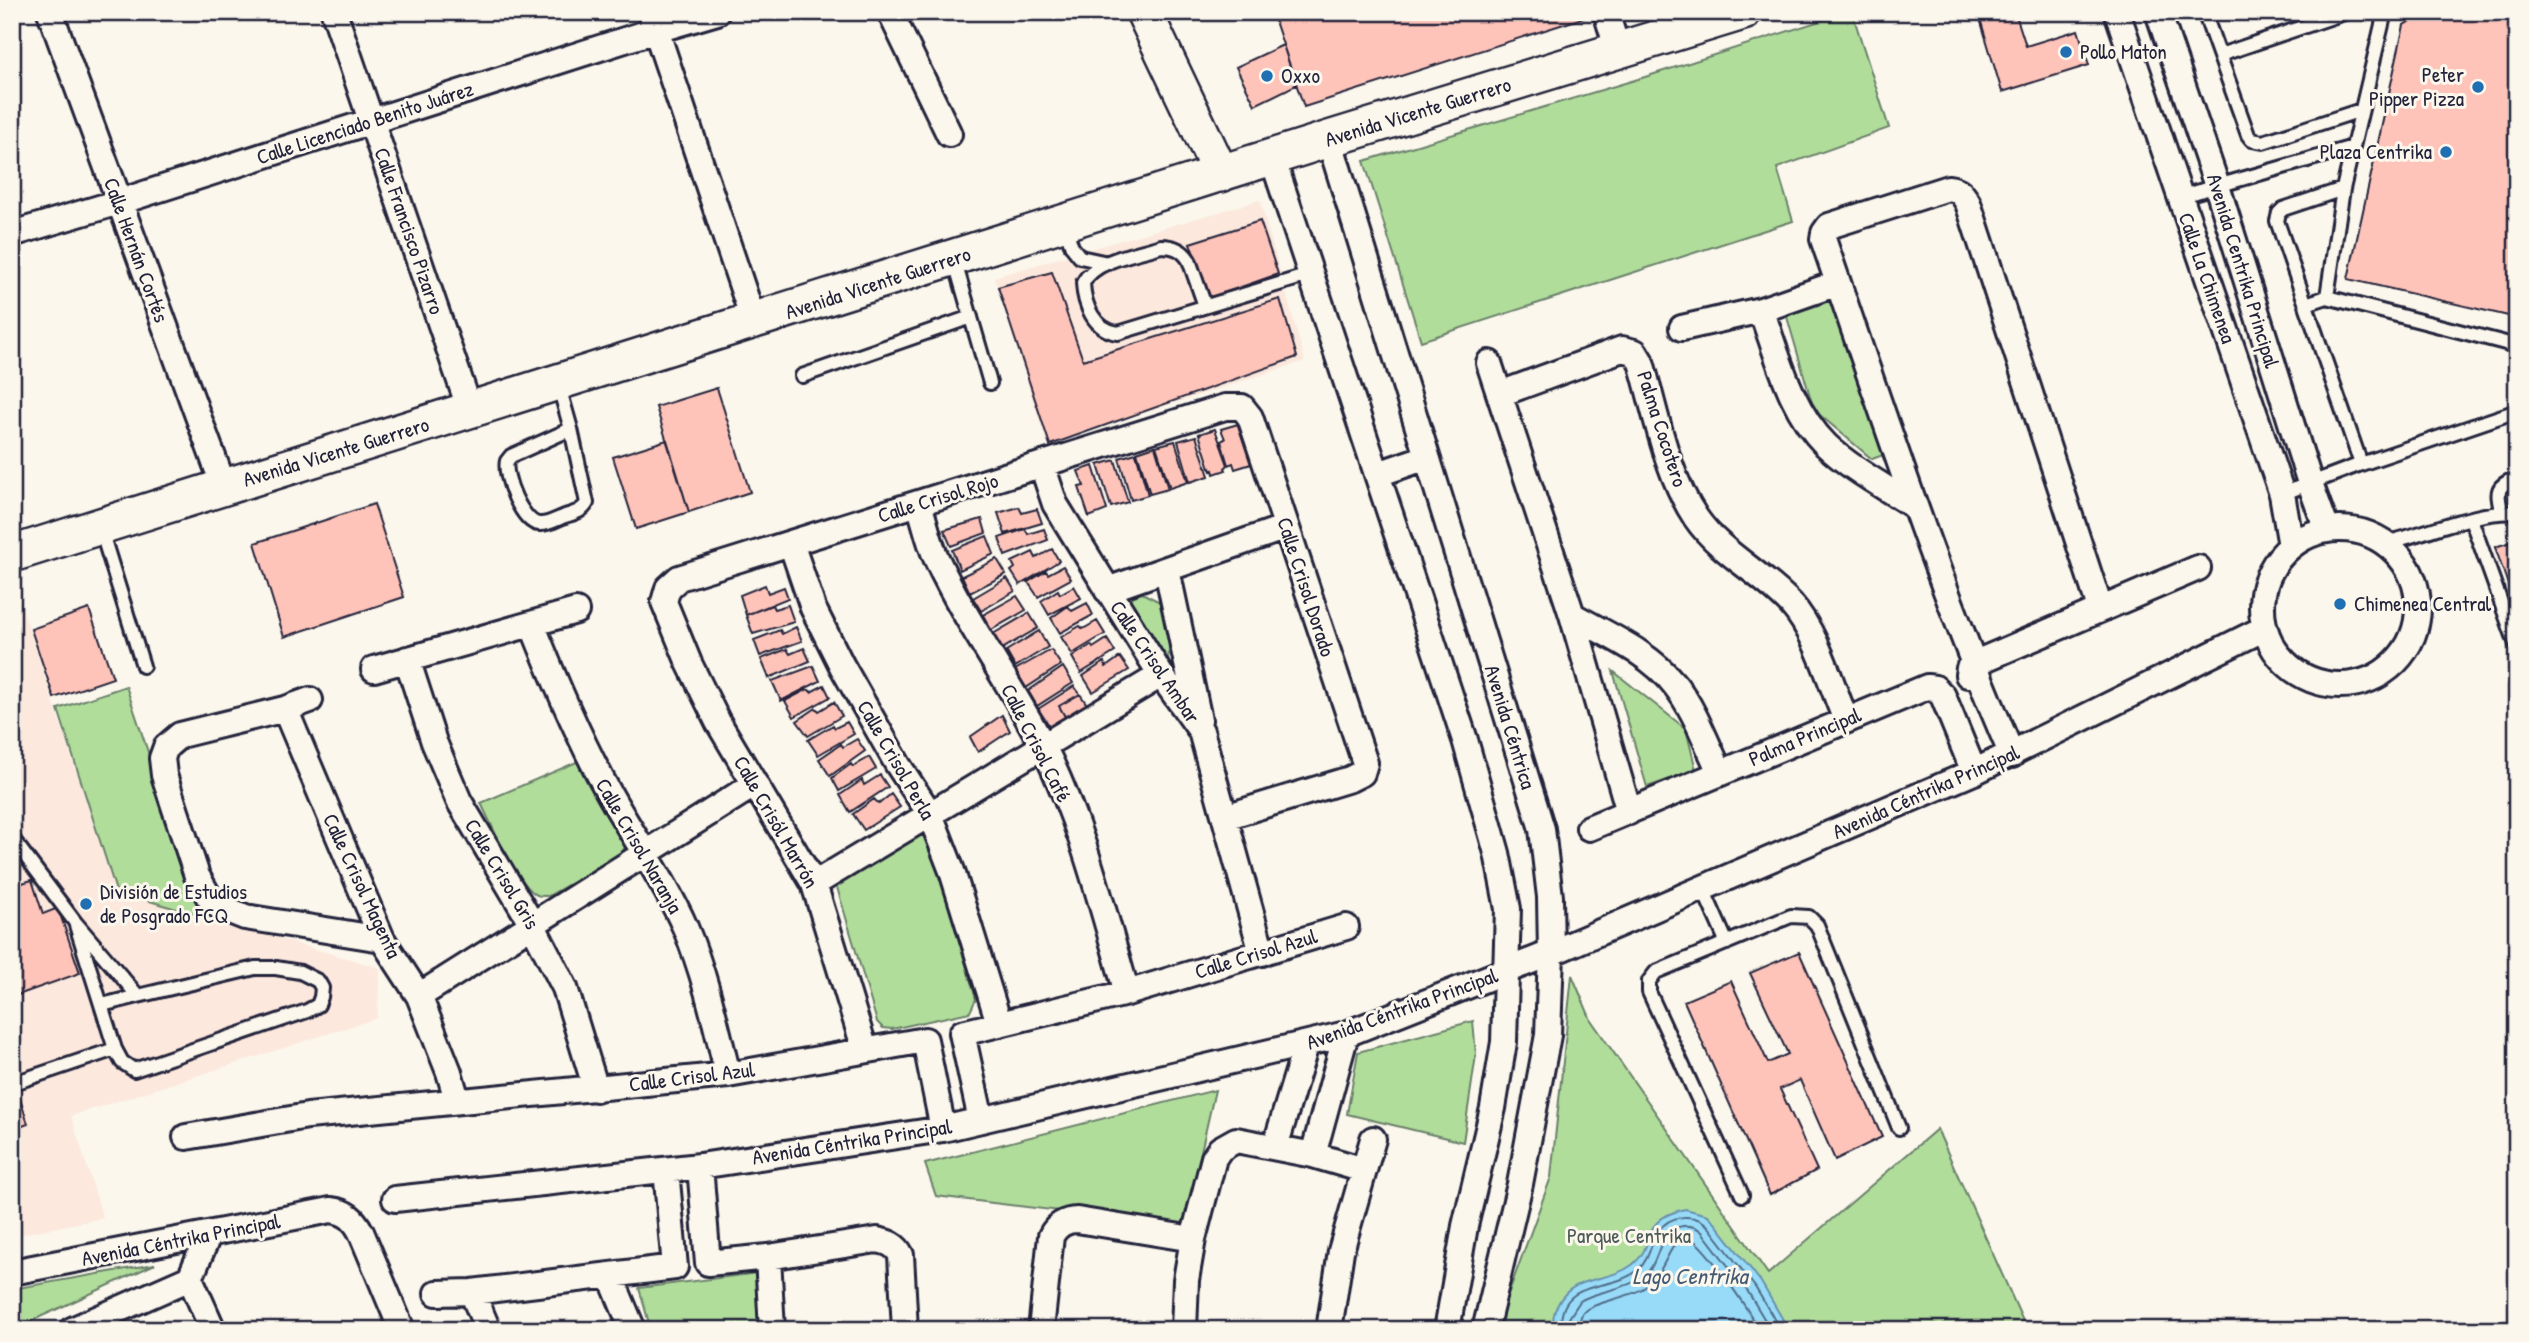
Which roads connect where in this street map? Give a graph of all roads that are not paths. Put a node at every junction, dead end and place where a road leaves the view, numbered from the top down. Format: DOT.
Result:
graph roads {
  1 [pos="50,12"];
  2 [pos="334,12"];
  3 [pos="717,12"];
  4 [pos="890,12"];
  5 [pos="1144,12"];
  6 [pos="1606,12"];
  7 [pos="1743,12"];
  8 [pos="2117,12"];
  9 [pos="2158,12"];
  10 [pos="2204,12"];
  11 [pos="2347,12"];
  12 [pos="2385,12"];
  13 [pos="653,21"];
  14 [pos="1618,51"];
  15 [pos="2220,55"];
  16 [pos="2361,110"];
  17 [pos="371,121"];
  18 [pos="948,134"];
  19 [pos="1329,139"];
  20 [pos="2353,147"];
  21 [pos="1272,157"];
  22 [pos="1220,174"];
  23 [pos="2217,186"];
  24 [pos="2343,189"];
  25 [pos="2179,197"];
  26 [pos="118,202"];
  27 [pos="1064,224"];
  28 [pos="12,234"];
  29 [pos="954,259"];
  30 [pos="1108,263"];
  31 [pos="1312,274"];
  32 [pos="1838,283"];
  33 [pos="2327,297"];
  34 [pos="2306,304"];
  35 [pos="1205,306"];
  36 [pos="1761,310"];
  37 [pos="971,317"];
  38 [pos="754,322"];
  39 [pos="1682,328"];
  40 [pos="2517,345"];
  41 [pos="1489,363"];
  42 [pos="802,376"];
  43 [pos="558,383"];
  44 [pos="990,383"];
  45 [pos="1500,394"];
  46 [pos="1225,407"];
  47 [pos="470,410"];
  48 [pos="2517,411"];
  49 [pos="571,429"];
  50 [pos="1427,457"];
  51 [pos="2361,464"];
  52 [pos="1042,465"];
  53 [pos="1378,474"];
  54 [pos="2517,478"];
  55 [pos="2309,483"];
  56 [pos="224,487"];
  57 [pos="2282,494"];
  58 [pos="919,504"];
  59 [pos="1914,506"];
  60 [pos="2501,512"];
  61 [pos="2517,513"];
  62 [pos="2471,519"];
  63 [pos="100,526"];
  64 [pos="1286,527"];
  65 [pos="2327,530"];
  66 [pos="792,543"];
  67 [pos="2384,543"];
  68 [pos="2291,546"];
  69 [pos="12,554"];
  70 [pos="2198,568"];
  71 [pos="1167,570"];
  72 [pos="1107,590"];
  73 [pos="664,602"];
  74 [pos="2100,608"];
  75 [pos="576,611"];
  76 [pos="1572,615"];
  77 [pos="532,624"];
  78 [pos="2265,628"];
  79 [pos="2517,647"];
  80 [pos="407,659"];
  81 [pos="1973,664"];
  82 [pos="143,666"];
  83 [pos="374,668"];
  84 [pos="1161,675"];
  85 [pos="310,700"];
  86 [pos="285,709"];
  87 [pos="1846,720"];
  88 [pos="1201,731"];
  89 [pos="1043,746"];
  90 [pos="2007,757"];
  91 [pos="1720,772"];
  92 [pos="1974,772"];
  93 [pos="755,784"];
  94 [pos="1629,812"];
  95 [pos="930,814"];
  96 [pos="1225,817"];
  97 [pos="1589,828"];
  98 [pos="12,838"];
  99 [pos="646,855"];
  100 [pos="814,884"];
  101 [pos="1699,891"];
  102 [pos="75,922"];
  103 [pos="532,924"];
  104 [pos="1346,928"];
  105 [pos="382,939"];
  106 [pos="1724,944"];
  107 [pos="1262,953"];
  108 [pos="1551,953"];
  109 [pos="1508,971"];
  110 [pos="1127,993"];
  111 [pos="138,996"];
  112 [pos="419,996"];
  113 [pos="102,1005"];
  114 [pos="999,1023"];
  115 [pos="1346,1034"];
  116 [pos="1306,1045"];
  117 [pos="116,1049"];
  118 [pos="865,1050"];
  119 [pos="728,1074"];
  120 [pos="20,1082"];
  121 [pos="596,1089"];
  122 [pos="457,1100"];
  123 [pos="981,1120"];
  124 [pos="1899,1128"];
  125 [pos="943,1129"];
  126 [pos="186,1136"];
  127 [pos="1373,1139"];
  128 [pos="1275,1147"];
  129 [pos="1313,1155"];
  130 [pos="699,1166"];
  131 [pos="666,1170"];
  132 [pos="1364,1170"];
  133 [pos="1742,1195"];
  134 [pos="396,1199"];
  135 [pos="208,1236"];
  136 [pos="1193,1239"];
  137 [pos="768,1257"];
  138 [pos="12,1272"];
  139 [pos="610,1275"];
  140 [pos="190,1278"];
  141 [pos="472,1292"];
  142 [pos="437,1293"];
  143 [pos="72,1330"];
  144 [pos="213,1330"];
  145 [pos="402,1330"];
  146 [pos="488,1330"];
  147 [pos="633,1330"];
  148 [pos="772,1330"];
  149 [pos="905,1330"];
  150 [pos="1041,1330"];
  151 [pos="1184,1330"];
  152 [pos="1329,1330"];
  153 [pos="1447,1330"];
  154 [pos="1485,1330"];
  1 -- 26 [label="street, Calle Hernán Cortés"];
  2 -- 17 [label="street, Calle Francisco Pizarro"];
  3 -- 13 [label="street, Calle Licenciado Benito Juárez"];
  4 -- 18 [label="street"];
  5 -- 22 [label="main road"];
  6 -- 14 [label="street"];
  7 -- 14 [label="main road, Avenida Vicente Guerrero"];
  8 -- 25 [label="street, Calle La Chimenea"];
  9 -- 23 [label="street, Avenida Centrika Principal"];
  10 -- 15 [label="lane"];
  11 -- 15 [label="lane"];
  12 -- 16 [label="lane"];
  13 -- 17 [label="street, Calle Licenciado Benito Juárez"];
  13 -- 38 [label="street"];
  14 -- 19 [label="main road, Avenida Vicente Guerrero"];
  15 -- 16 [label="lane"];
  16 -- 20 [label="lane"];
  17 -- 26 [label="street, Calle Licenciado Benito Juárez"];
  17 -- 47 [label="street, Calle Francisco Pizarro"];
  19 -- 21 [label="main road, Avenida Vicente Guerrero"];
  19 -- 50 [label="street, Avenida Céntrica"];
  20 -- 23 [label="lane"];
  20 -- 24 [label="lane"];
  21 -- 22 [label="main road, Avenida Vicente Guerrero"];
  21 -- 31 [label="street"];
  22 -- 27 [label="main road, Avenida Vicente Guerrero"];
  23 -- 25 [label="lane"];
  23 -- 55 [label="street, Avenida Centrika Principal"];
  24 -- 33 [label="lane"];
  24 -- 34 [label="lane"];
  25 -- 57 [label="street, Calle La Chimenea"];
  26 -- 28 [label="street, Calle Licenciado Benito Juárez"];
  26 -- 56 [label="street, Calle Hernán Cortés"];
  27 -- 29 [label="main road, Avenida Vicente Guerrero"];
  27 -- 30 [label="lane"];
  29 -- 37 [label="lane"];
  29 -- 38 [label="main road, Avenida Vicente Guerrero"];
  30 -- 35 [label="lane"];
  30 -- 35 [label="lane"];
  31 -- 35 [label="lane"];
  31 -- 53 [label="street"];
  32 -- 36 [label="street"];
  32 -- 59 [label="street"];
  32 -- 74 [label="street"];
  33 -- 34 [label="lane"];
  33 -- 40 [label="lane"];
  34 -- 51 [label="lane"];
  36 -- 39 [label="street"];
  36 -- 59 [label="street"];
  37 -- 42 [label="lane"];
  37 -- 44 [label="lane"];
  38 -- 43 [label="main road, Avenida Vicente Guerrero"];
  41 -- 45 [label="street"];
  43 -- 47 [label="main road, Avenida Vicente Guerrero"];
  43 -- 49 [label="lane"];
  45 -- 76 [label="street"];
  45 -- 87 [label="street, Palma Cocotero"];
  46 -- 52 [label="street, Calle Crisol Rojo"];
  46 -- 64 [label="street, Calle Crisol Dorado"];
  47 -- 56 [label="main road, Avenida Vicente Guerrero"];
  48 -- 51 [label="lane"];
  49 -- 49 [label="lane"];
  50 -- 53 [label="street"];
  50 -- 108 [label="street, Avenida Céntrica"];
  51 -- 55 [label="lane"];
  52 -- 58 [label="street, Calle Crisol Rojo"];
  52 -- 72 [label="street, Calle Crisol Ambar"];
  53 -- 109 [label="street"];
  54 -- 60 [label="lane"];
  55 -- 57 [label="lane"];
  55 -- 65 [label="street, Avenida Centrika Principal"];
  56 -- 63 [label="main road, Avenida Vicente Guerrero"];
  57 -- 68 [label="street, Calle La Chimenea"];
  58 -- 66 [label="street, Calle Crisol Rojo"];
  58 -- 89 [label="street, Calle Crisol Café"];
  59 -- 81 [label="street"];
  60 -- 61 [label="lane"];
  60 -- 62 [label="lane"];
  62 -- 67 [label="lane"];
  62 -- 79 [label="lane"];
  63 -- 69 [label="main road, Avenida Vicente Guerrero"];
  63 -- 82 [label="lane"];
  64 -- 71 [label="street"];
  64 -- 96 [label="street, Calle Crisol Dorado"];
  65 -- 67 [label="street"];
  65 -- 68 [label="street"];
  66 -- 73 [label="street, Calle Crisol Rojo"];
  66 -- 95 [label="street, Calle Crisol Perla"];
  67 -- 78 [label="street"];
  68 -- 78 [label="street"];
  70 -- 74 [label="street"];
  71 -- 72 [label="street"];
  71 -- 88 [label="street"];
  72 -- 84 [label="street, Calle Crisol Ambar"];
  73 -- 93 [label="street, Calle Crisól Marrón"];
  74 -- 81 [label="street"];
  75 -- 77 [label="street"];
  76 -- 91 [label="street"];
  76 -- 94 [label="street"];
  77 -- 80 [label="street"];
  77 -- 99 [label="street, Calle Crisol Naranja"];
  78 -- 90 [label="street, Avenida Céntrika Principal"];
  80 -- 83 [label="street"];
  80 -- 103 [label="street, Calle Crisol Gris"];
  81 -- 90 [label="street"];
  84 -- 88 [label="street, Calle Crisol Ambar"];
  84 -- 89 [label="street"];
  85 -- 86 [label="street"];
  86 -- 105 [label="street, Calle Crisol Magenta"];
  86 -- 105 [label="street"];
  87 -- 91 [label="street, Palma Principal"];
  87 -- 92 [label="street, Palma Principal"];
  88 -- 96 [label="street, Calle Crisol Ambar"];
  89 -- 95 [label="street"];
  89 -- 110 [label="street, Calle Crisol Café"];
  90 -- 92 [label="street, Avenida Céntrika Principal"];
  91 -- 94 [label="street, Palma Principal"];
  92 -- 101 [label="street, Avenida Céntrika Principal"];
  93 -- 99 [label="street"];
  93 -- 100 [label="street, Calle Crisól Marrón"];
  94 -- 97 [label="street, Palma Principal"];
  95 -- 100 [label="street"];
  95 -- 114 [label="street, Calle Crisol Perla"];
  96 -- 107 [label="street, Calle Crisol Ambar"];
  98 -- 102 [label="lane"];
  99 -- 103 [label="street"];
  99 -- 119 [label="street, Calle Crisol Naranja"];
  100 -- 118 [label="street, Calle Crisól Marrón"];
  101 -- 106 [label="lane"];
  101 -- 108 [label="street, Avenida Céntrika Principal"];
  102 -- 111 [label="lane"];
  102 -- 113 [label="lane"];
  103 -- 112 [label="street"];
  103 -- 121 [label="street, Calle Crisol Gris"];
  104 -- 107 [label="street, Calle Crisol Azul"];
  105 -- 112 [label="street, Calle Crisol Magenta"];
  106 -- 124 [label="lane"];
  106 -- 133 [label="lane"];
  107 -- 110 [label="street, Calle Crisol Azul"];
  108 -- 109 [label="street, Avenida Céntrika Principal"];
  108 -- 154 [label="street, Avenida Céntrica"];
  109 -- 115 [label="street, Avenida Céntrika Principal"];
  109 -- 153 [label="street"];
  110 -- 114 [label="street, Calle Crisol Azul"];
  111 -- 113 [label="lane"];
  111 -- 117 [label="lane"];
  112 -- 122 [label="street, Calle Crisol Magenta"];
  113 -- 117 [label="lane"];
  114 -- 123 [label="street, Calle Crisol Azul"];
  115 -- 116 [label="street, Avenida Céntrika Principal"];
  115 -- 129 [label="street"];
  116 -- 123 [label="street, Avenida Céntrika Principal"];
  116 -- 128 [label="street"];
  117 -- 120 [label="lane"];
  118 -- 119 [label="street, Calle Crisol Azul"];
  118 -- 125 [label="street, Calle Crisol Azul"];
  119 -- 121 [label="street, Calle Crisol Azul"];
  121 -- 122 [label="street, Calle Crisol Azul"];
  122 -- 126 [label="street, Calle Crisol Azul"];
  123 -- 125 [label="street, Avenida Céntrika Principal"];
  125 -- 130 [label="street, Avenida Céntrika Principal"];
  127 -- 132 [label="street"];
  128 -- 129 [label="street"];
  128 -- 136 [label="street"];
  129 -- 132 [label="street"];
  130 -- 131 [label="street, Avenida Céntrika Principal"];
  130 -- 137 [label="street"];
  131 -- 134 [label="street, Avenida Céntrika Principal"];
  131 -- 139 [label="street"];
  132 -- 152 [label="street"];
  135 -- 138 [label="street, Avenida Céntrika Principal"];
  135 -- 140 [label="street"];
  135 -- 145 [label="street, Avenida Céntrika Principal"];
  136 -- 150 [label="street"];
  136 -- 151 [label="street"];
  137 -- 148 [label="street"];
  137 -- 149 [label="street"];
  139 -- 141 [label="street"];
  139 -- 147 [label="street"];
  140 -- 143 [label="street"];
  140 -- 144 [label="street"];
  141 -- 142 [label="street"];
  141 -- 146 [label="street"];
}
